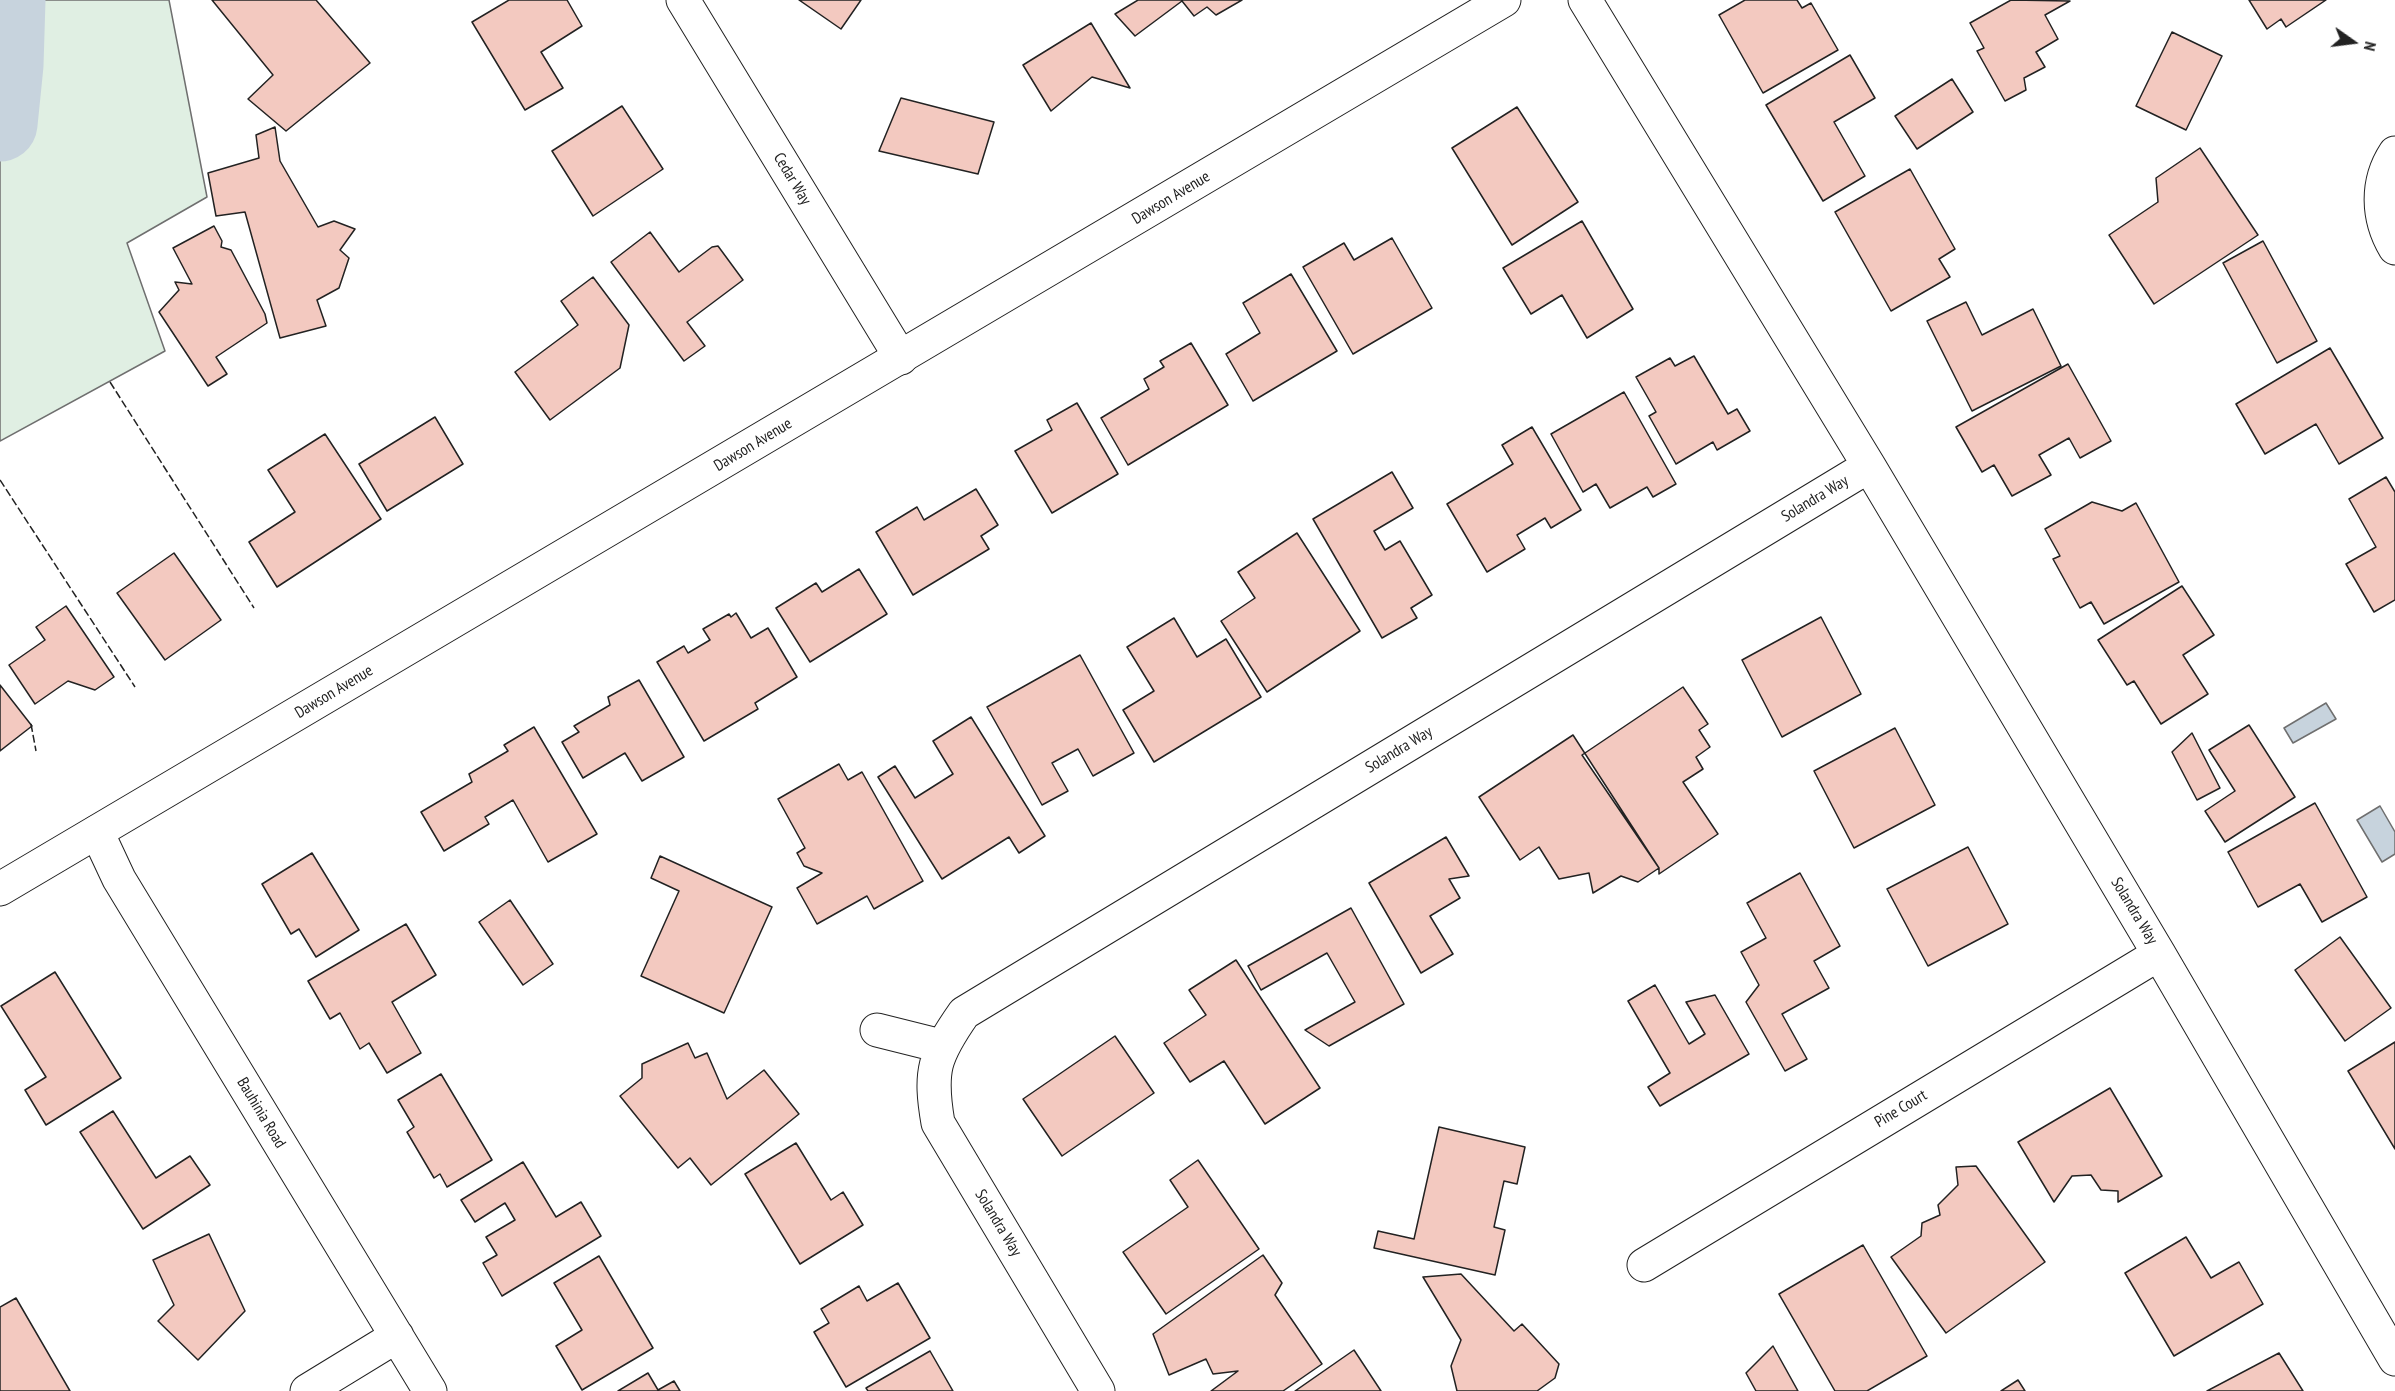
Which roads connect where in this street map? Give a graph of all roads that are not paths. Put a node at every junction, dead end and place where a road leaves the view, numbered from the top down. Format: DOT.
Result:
graph roads {
  1 [pos="683,0"];
  2 [pos="1504,0"];
  3 [pos="1585,0"];
  4 [pos="2395,153"];
  5 [pos="2395,248"];
  6 [pos="901,358"];
  7 [pos="1869,466"];
  8 [pos="97,832"];
  9 [pos="0,889"];
  10 [pos="2159,954"];
  11 [pos="877,1030"];
  12 [pos="941,1046"];
  13 [pos="1644,1265"];
  14 [pos="397,1336"];
  15 [pos="2395,1359"];
  16 [pos="307,1391"];
  17 [pos="430,1391"];
  18 [pos="1098,1391"];
  1 -- 6 [label="street, Cedar Way"];
  2 -- 6 [label="street, Dawson Avenue"];
  3 -- 7 [label="street, Solandra Way"];
  4 -- 5 [label="street"];
  6 -- 8 [label="street, Dawson Avenue"];
  7 -- 10 [label="street, Solandra Way"];
  7 -- 12 [label="street, Solandra Way"];
  8 -- 9 [label="street, Dawson Avenue"];
  8 -- 14 [label="street, Bauhinia Road"];
  10 -- 13 [label="street, Pine Court"];
  10 -- 15 [label="street, Solandra Way"];
  11 -- 12 [label="street"];
  12 -- 18 [label="street, Solandra Way"];
  14 -- 16 [label="street"];
  14 -- 17 [label="street, Bauhinia Road"];
}
